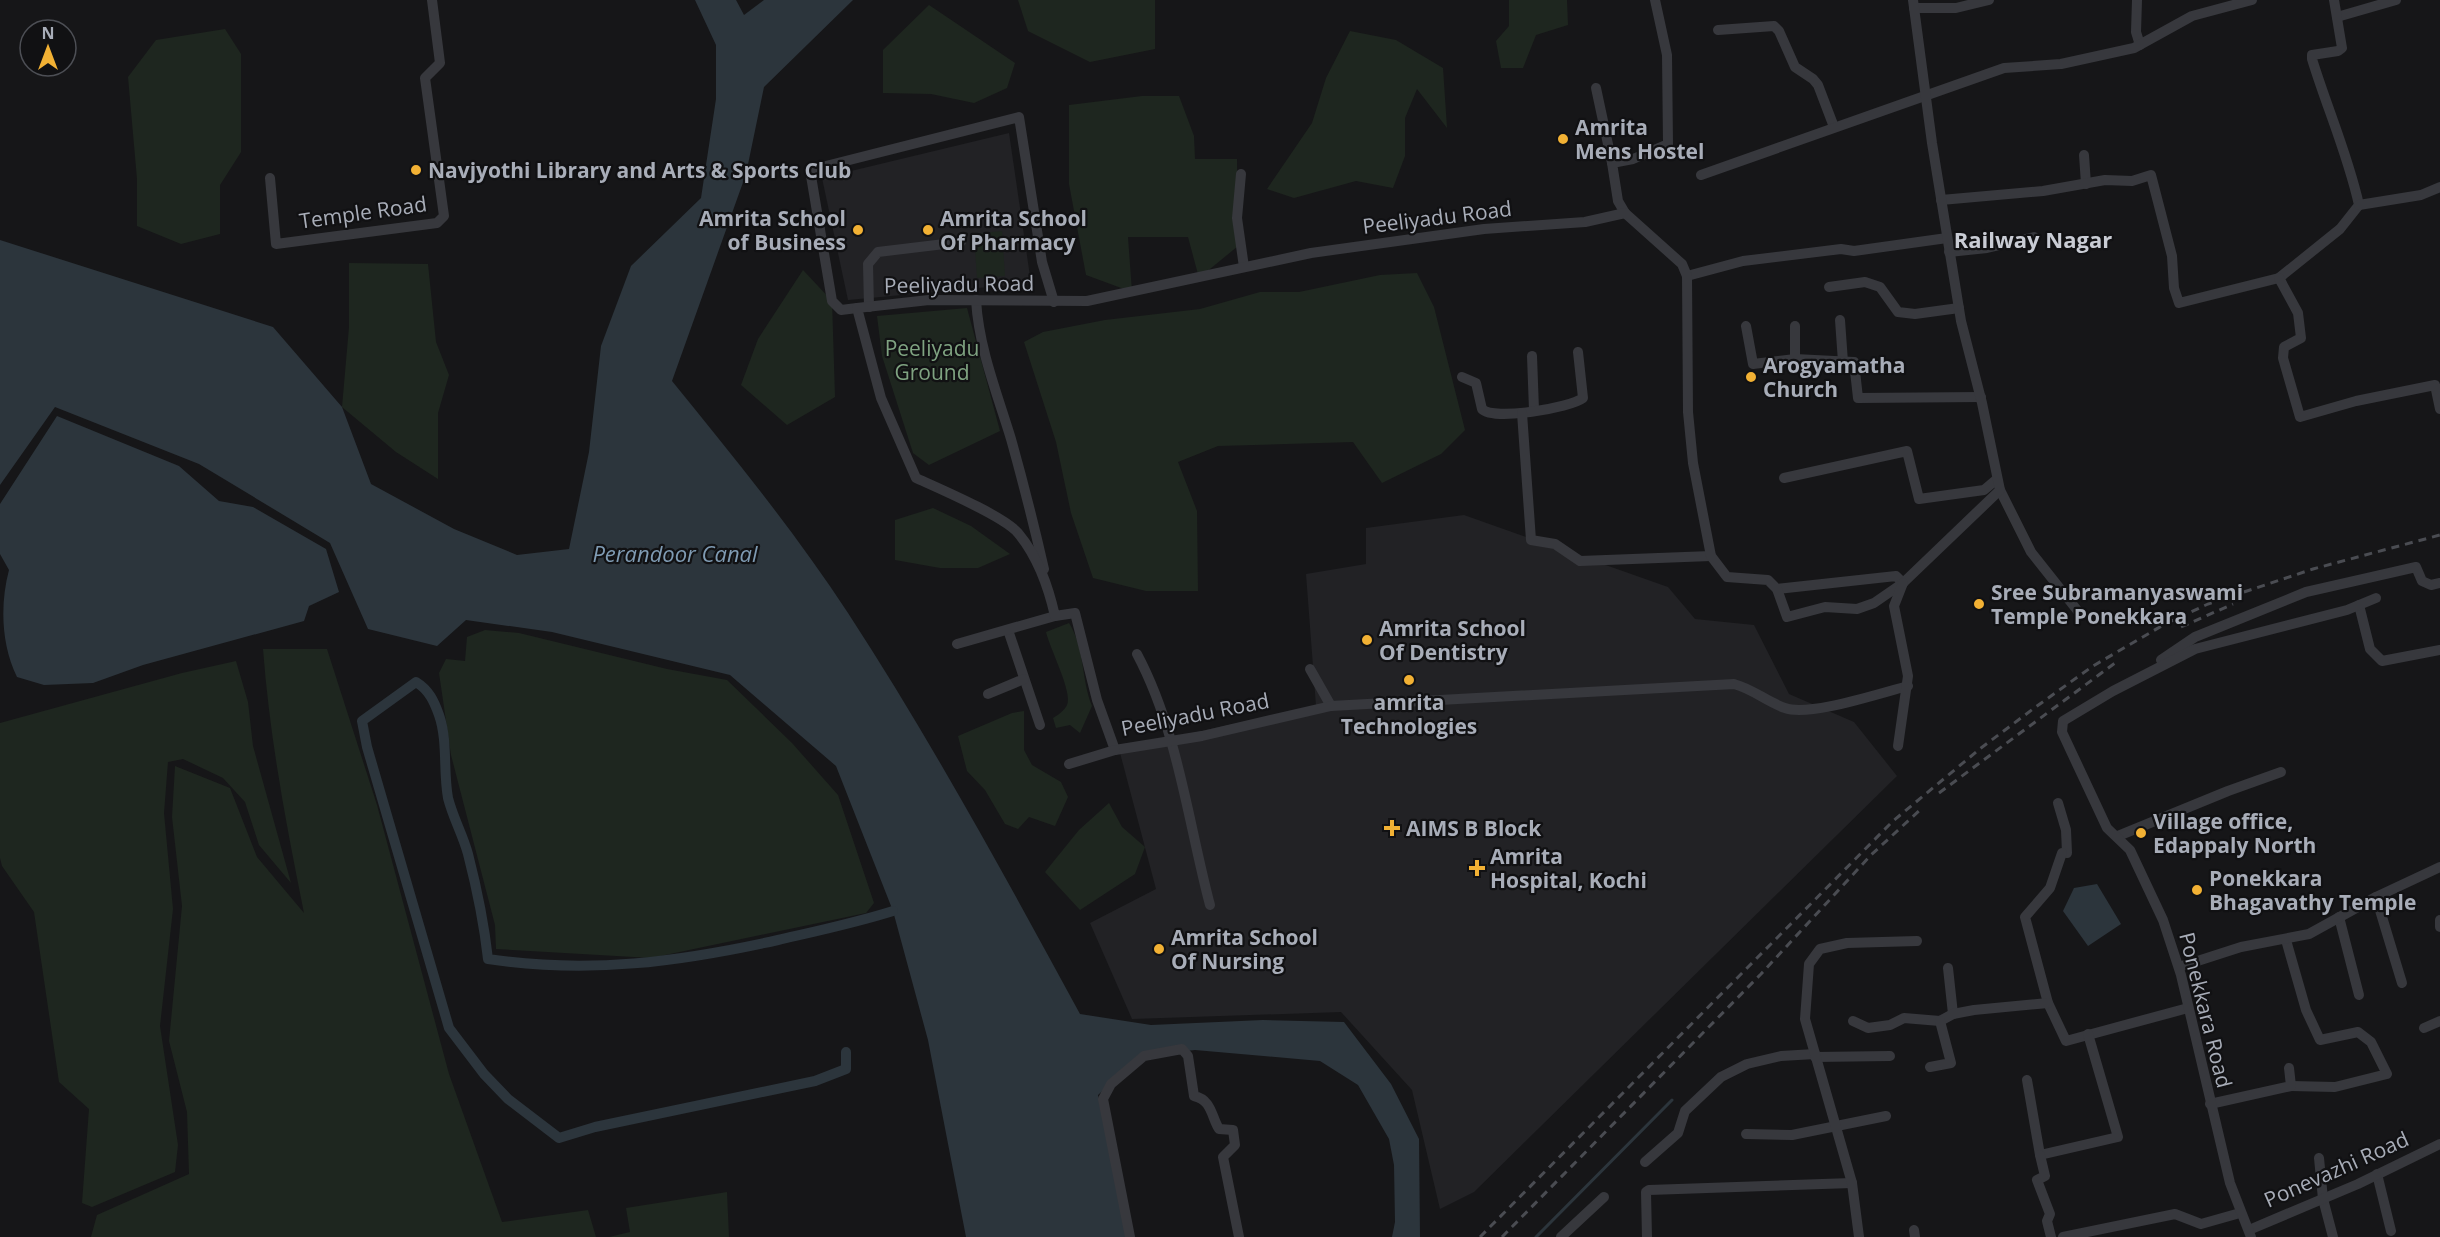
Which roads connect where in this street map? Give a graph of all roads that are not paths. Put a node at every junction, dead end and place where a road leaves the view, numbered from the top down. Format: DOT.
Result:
graph roads {
  1 [pos="432,0"];
  2 [pos="1655,0"];
  3 [pos="1989,0"];
  4 [pos="2137,0"];
  5 [pos="2252,0"];
  6 [pos="2334,0"];
  7 [pos="2396,0"];
  8 [pos="1914,4"];
  9 [pos="2337,17"];
  10 [pos="1718,30"];
  11 [pos="2140,45"];
  12 [pos="1596,87"];
  13 [pos="1925,94"];
  14 [pos="1834,127"];
  15 [pos="2084,155"];
  16 [pos="1612,163"];
  17 [pos="1241,174"];
  18 [pos="1701,175"];
  19 [pos="270,178"];
  20 [pos="2086,184"];
  21 [pos="2440,187"];
  22 [pos="1941,200"];
  23 [pos="2359,205"];
  24 [pos="1625,213"];
  25 [pos="2034,237"];
  26 [pos="1947,238"];
  27 [pos="961,242"];
  28 [pos="1949,252"];
  29 [pos="1244,267"];
  30 [pos="1687,276"];
  31 [pos="2279,278"];
  32 [pos="1829,287"];
  33 [pos="975,300"];
  34 [pos="1054,302"];
  35 [pos="869,307"];
  36 [pos="857,308"];
  37 [pos="1959,308"];
  38 [pos="1840,320"];
  39 [pos="1746,326"];
  40 [pos="1795,326"];
  41 [pos="1578,352"];
  42 [pos="1532,356"];
  43 [pos="1796,359"];
  44 [pos="1843,362"];
  45 [pos="1462,377"];
  46 [pos="1981,397"];
  47 [pos="2440,409"];
  48 [pos="1534,410"];
  49 [pos="1522,413"];
  50 [pos="1784,477"];
  51 [pos="1997,479"];
  52 [pos="2000,490"];
  53 [pos="1711,556"];
  54 [pos="1046,578"];
  55 [pos="1903,583"];
  56 [pos="2436,584"];
  57 [pos="1777,589"];
  58 [pos="2376,598"];
  59 [pos="2359,605"];
  60 [pos="2081,615"];
  61 [pos="1056,616"];
  62 [pos="1008,630"];
  63 [pos="957,644"];
  64 [pos="2440,650"];
  65 [pos="1137,654"];
  66 [pos="1310,669"];
  67 [pos="1024,679"];
  68 [pos="1908,686"];
  69 [pos="2113,691"];
  70 [pos="988,694"];
  71 [pos="1331,706"];
  72 [pos="1040,725"];
  73 [pos="1171,740"];
  74 [pos="1898,746"];
  75 [pos="1115,750"];
  76 [pos="1069,764"];
  77 [pos="2281,772"];
  78 [pos="2058,803"];
  79 [pos="2118,836"];
  80 [pos="2440,867"];
  81 [pos="2376,897"];
  82 [pos="1210,905"];
  83 [pos="2339,917"];
  84 [pos="2439,920"];
  85 [pos="2440,927"];
  86 [pos="2286,940"];
  87 [pos="1917,941"];
  88 [pos="2179,967"];
  89 [pos="1948,968"];
  90 [pos="2402,983"];
  91 [pos="2359,994"];
  92 [pos="2048,1003"];
  93 [pos="2188,1008"];
  94 [pos="1953,1014"];
  95 [pos="1940,1020"];
  96 [pos="1853,1021"];
  97 [pos="2440,1021"];
  98 [pos="2424,1028"];
  99 [pos="2088,1034"];
  100 [pos="1815,1056"];
  101 [pos="1890,1056"];
  102 [pos="1930,1067"];
  103 [pos="2289,1068"];
  104 [pos="2027,1080"];
  105 [pos="2291,1086"];
  106 [pos="2210,1104"];
  107 [pos="1886,1116"];
  108 [pos="1836,1128"];
  109 [pos="1746,1134"];
  110 [pos="2440,1144"];
  111 [pos="2040,1155"];
  112 [pos="2319,1158"];
  113 [pos="1645,1162"];
  114 [pos="2377,1174"];
  115 [pos="1852,1183"];
  116 [pos="1604,1197"];
  117 [pos="2323,1199"];
  118 [pos="2240,1213"];
  119 [pos="2391,1231"];
  120 [pos="2250,1234"];
  121 [pos="1130,1237"];
  122 [pos="1239,1237"];
  123 [pos="1561,1237"];
  124 [pos="1647,1237"];
  125 [pos="1859,1237"];
  126 [pos="2051,1237"];
  127 [pos="2063,1237"];
  128 [pos="2333,1237"];
  1 -- 19 [label="street, Temple Road"];
  2 -- 16 [label="street"];
  3 -- 8 [label="street"];
  4 -- 11 [label="street"];
  5 -- 11 [label="street"];
  6 -- 9 [label="street"];
  7 -- 9 [label="street"];
  8 -- 13 [label="street"];
  9 -- 23 [label="street"];
  10 -- 14 [label="street"];
  11 -- 13 [label="street"];
  12 -- 16 [label="street"];
  13 -- 14 [label="street"];
  13 -- 22 [label="street"];
  14 -- 18 [label="street"];
  15 -- 20 [label="street"];
  16 -- 24 [label="street"];
  17 -- 29 [label="street"];
  20 -- 22 [label="street"];
  20 -- 31 [label="street"];
  21 -- 23 [label="street"];
  22 -- 26 [label="street"];
  23 -- 31 [label="street"];
  24 -- 29 [label="street, Peeliyadu Road"];
  24 -- 30 [label="street"];
  25 -- 28 [label="street"];
  26 -- 28 [label="street"];
  26 -- 30 [label="street"];
  27 -- 35 [label="street"];
  28 -- 37 [label="street"];
  29 -- 34 [label="street, Peeliyadu Road"];
  30 -- 53 [label="street"];
  31 -- 47 [label="street"];
  32 -- 37 [label="street"];
  33 -- 34 [label="street, Peeliyadu Road"];
  33 -- 35 [label="street, Peeliyadu Road"];
  33 -- 54 [label="street"];
  34 -- 36 [label="street"];
  35 -- 36 [label="street, Peeliyadu Road"];
  36 -- 54 [label="street, Peeliyadu Road"];
  37 -- 46 [label="street"];
  38 -- 44 [label="street"];
  39 -- 43 [label="street"];
  40 -- 43 [label="street"];
  41 -- 48 [label="street"];
  42 -- 48 [label="street"];
  43 -- 44 [label="street"];
  44 -- 46 [label="street"];
  45 -- 49 [label="street"];
  46 -- 51 [label="street"];
  48 -- 49 [label="street"];
  49 -- 53 [label="street"];
  50 -- 51 [label="street"];
  51 -- 52 [label="street"];
  52 -- 55 [label="street"];
  52 -- 60 [label="street"];
  53 -- 57 [label="street"];
  54 -- 61 [label="street, Peeliyadu Road"];
  55 -- 57 [label="street"];
  55 -- 57 [label="street"];
  55 -- 68 [label="street"];
  56 -- 69 [label="street"];
  58 -- 59 [label="street, Ponekkara Road"];
  59 -- 64 [label="street"];
  59 -- 69 [label="street, Ponekkara Road"];
  61 -- 62 [label="street"];
  61 -- 75 [label="street, Peeliyadu Road"];
  62 -- 63 [label="street"];
  62 -- 67 [label="street"];
  65 -- 73 [label="street"];
  66 -- 71 [label="street"];
  67 -- 70 [label="street"];
  67 -- 72 [label="street"];
  68 -- 71 [label="street, Peeliyadu Road"];
  68 -- 74 [label="street"];
  69 -- 79 [label="street, Ponekkara Road"];
  71 -- 73 [label="street, Peeliyadu Road"];
  73 -- 75 [label="street, Peeliyadu Road"];
  73 -- 82 [label="street"];
  75 -- 76 [label="street"];
  77 -- 79 [label="street"];
  78 -- 92 [label="street"];
  79 -- 88 [label="street, Ponekkara Road"];
  80 -- 81 [label="street"];
  81 -- 83 [label="street"];
  81 -- 90 [label="street"];
  83 -- 86 [label="street"];
  83 -- 91 [label="street"];
  84 -- 85 [label="street"];
  86 -- 88 [label="street"];
  86 -- 105 [label="street"];
  87 -- 100 [label="street"];
  88 -- 93 [label="street, Ponekkara Road"];
  89 -- 94 [label="street"];
  92 -- 94 [label="street"];
  92 -- 99 [label="street"];
  93 -- 99 [label="street"];
  93 -- 106 [label="street, Ponekkara Road"];
  94 -- 95 [label="street"];
  95 -- 96 [label="street"];
  95 -- 102 [label="street"];
  97 -- 98 [label="street"];
  99 -- 111 [label="street"];
  100 -- 101 [label="street"];
  100 -- 108 [label="street"];
  100 -- 113 [label="street"];
  103 -- 105 [label="street"];
  104 -- 111 [label="street"];
  105 -- 106 [label="street"];
  106 -- 118 [label="street, Ponekkara Road"];
  107 -- 108 [label="street"];
  108 -- 109 [label="street"];
  108 -- 115 [label="street"];
  110 -- 114 [label="street, Ponevazhi Road"];
  111 -- 126 [label="street"];
  112 -- 117 [label="street"];
  114 -- 117 [label="street, Ponevazhi Road"];
  114 -- 119 [label="street"];
  115 -- 124 [label="street"];
  115 -- 125 [label="street"];
  116 -- 123 [label="street"];
  117 -- 120 [label="street, Ponevazhi Road"];
  117 -- 128 [label="street"];
  118 -- 120 [label="street, Ponekkara Road"];
  118 -- 127 [label="street"];
  121 -- 122 [label="street"];
}
